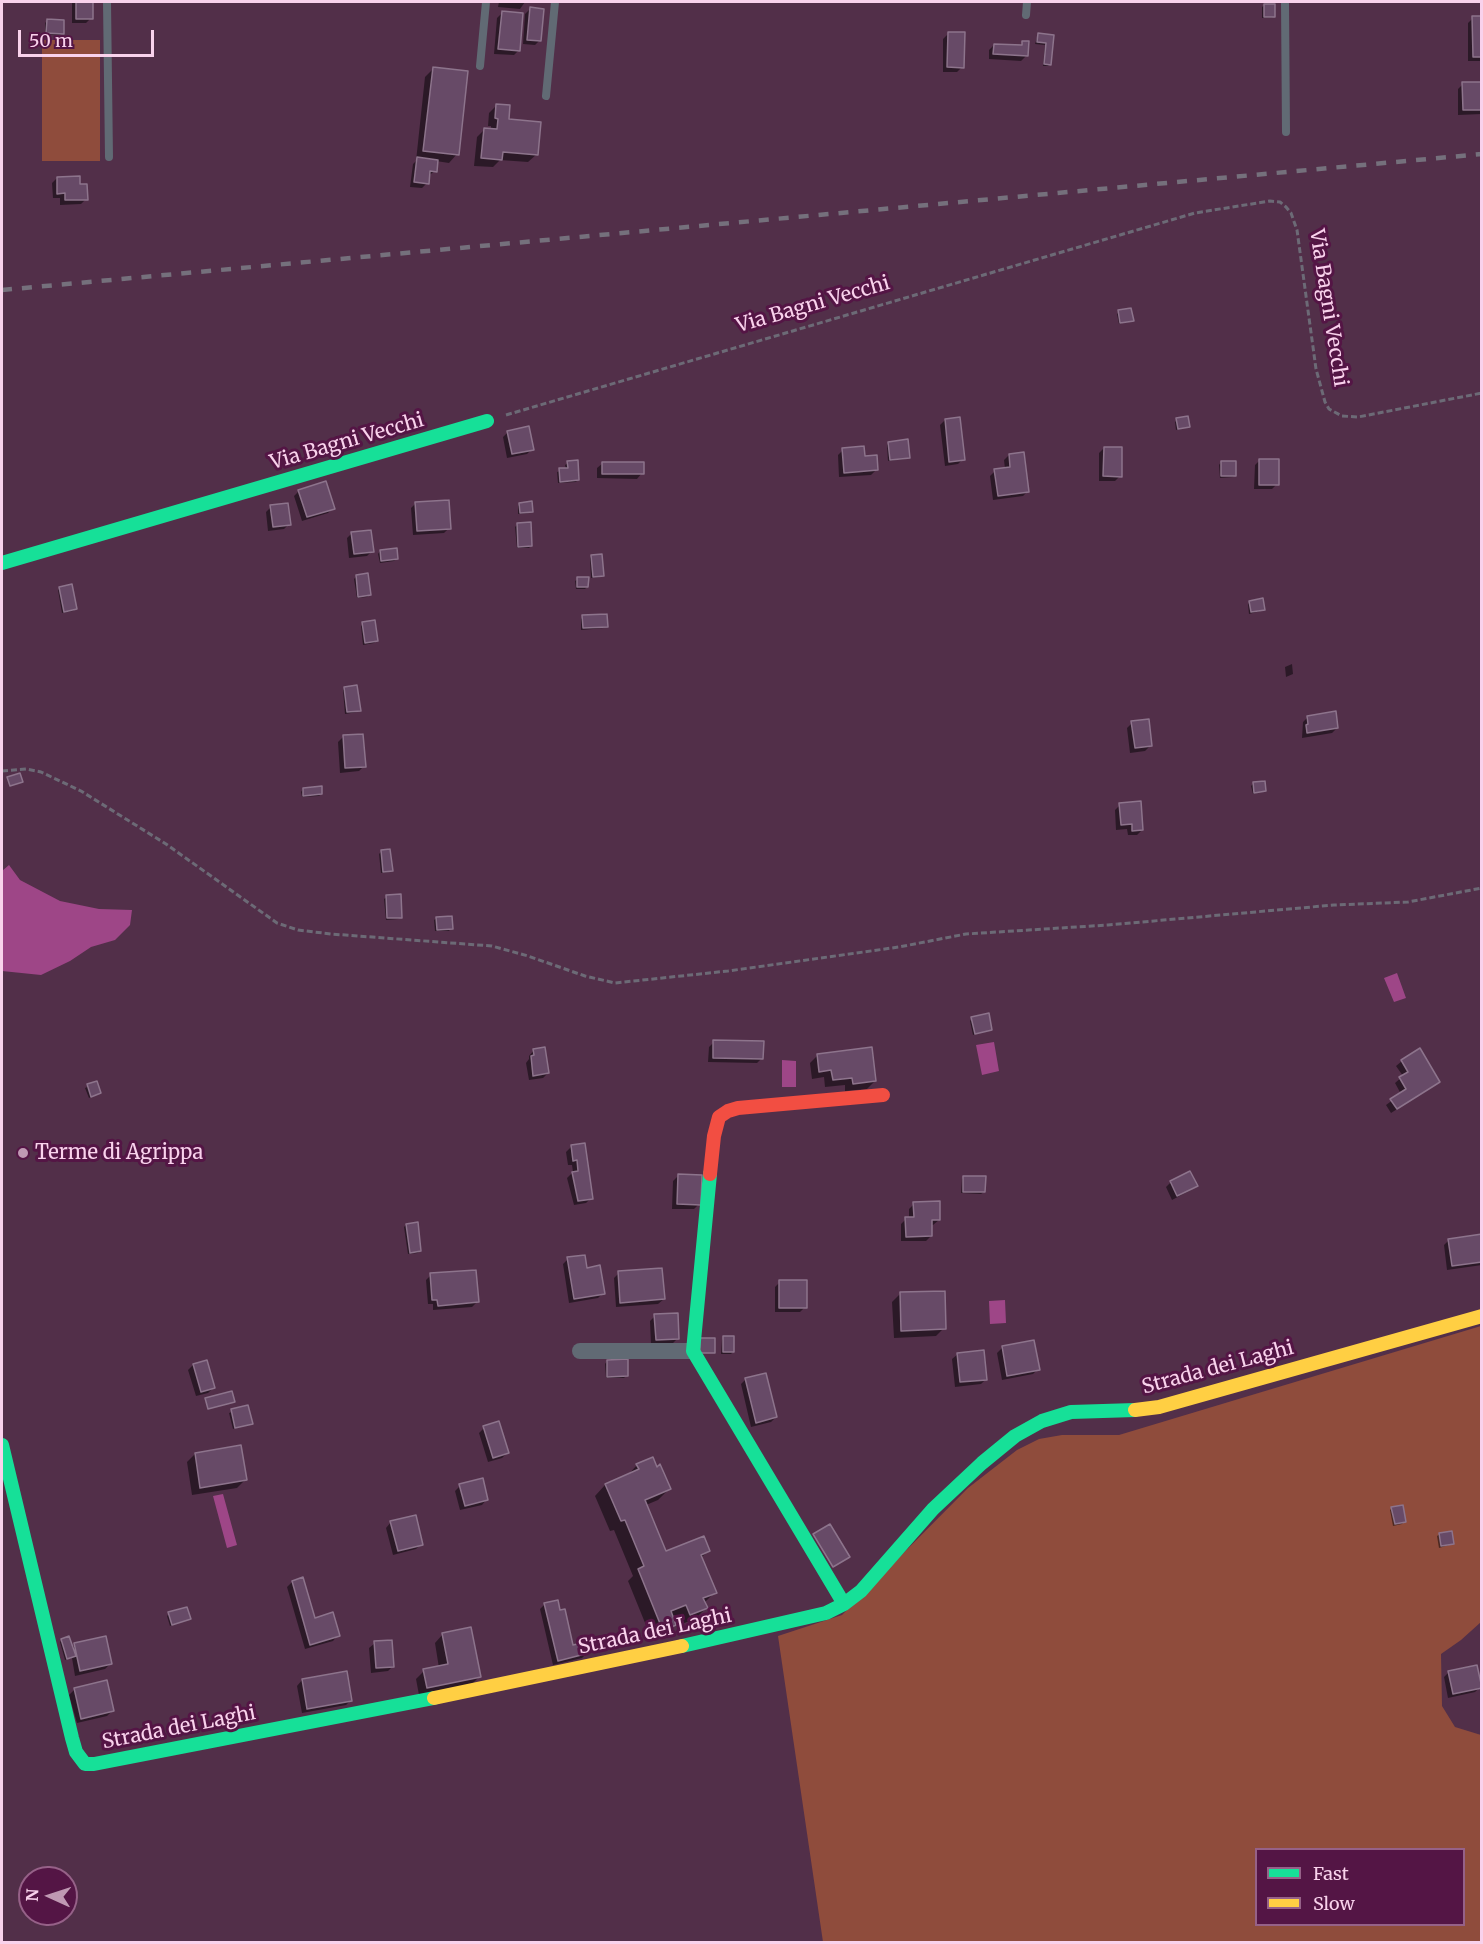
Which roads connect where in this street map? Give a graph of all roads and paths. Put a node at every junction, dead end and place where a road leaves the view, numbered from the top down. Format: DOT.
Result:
graph roads {
  1 [pos="107,2"];
  2 [pos="486,2"];
  3 [pos="555,2"];
  4 [pos="1027,2"];
  5 [pos="1285,2"];
  6 [pos="1026,15"];
  7 [pos="480,66"];
  8 [pos="546,96"];
  9 [pos="1286,132"];
  10 [pos="109,157"];
  11 [pos="1482,393"];
  12 [pos="487,421"];
  13 [pos="2,563"];
  14 [pos="2,771"];
  15 [pos="1482,888"];
  16 [pos="883,1095"];
  17 [pos="1482,1316"];
  18 [pos="580,1350"];
  19 [pos="693,1351"];
  20 [pos="2,1445"];
  21 [pos="844,1604"];
  1 -- 10 [label="lane"];
  2 -- 7 [label="lane"];
  3 -- 8 [label="lane"];
  4 -- 6 [label="lane"];
  5 -- 9 [label="lane"];
  11 -- 12 [label="path, Via Bagni Vecchi"];
  12 -- 13 [label="street, Via Bagni Vecchi"];
  14 -- 15 [label="path"];
  16 -- 19 [label="street"];
  17 -- 21 [label="street, Strada dei Laghi"];
  18 -- 19 [label="street"];
  19 -- 21 [label="street"];
  20 -- 21 [label="street, Strada dei Laghi"];
}
